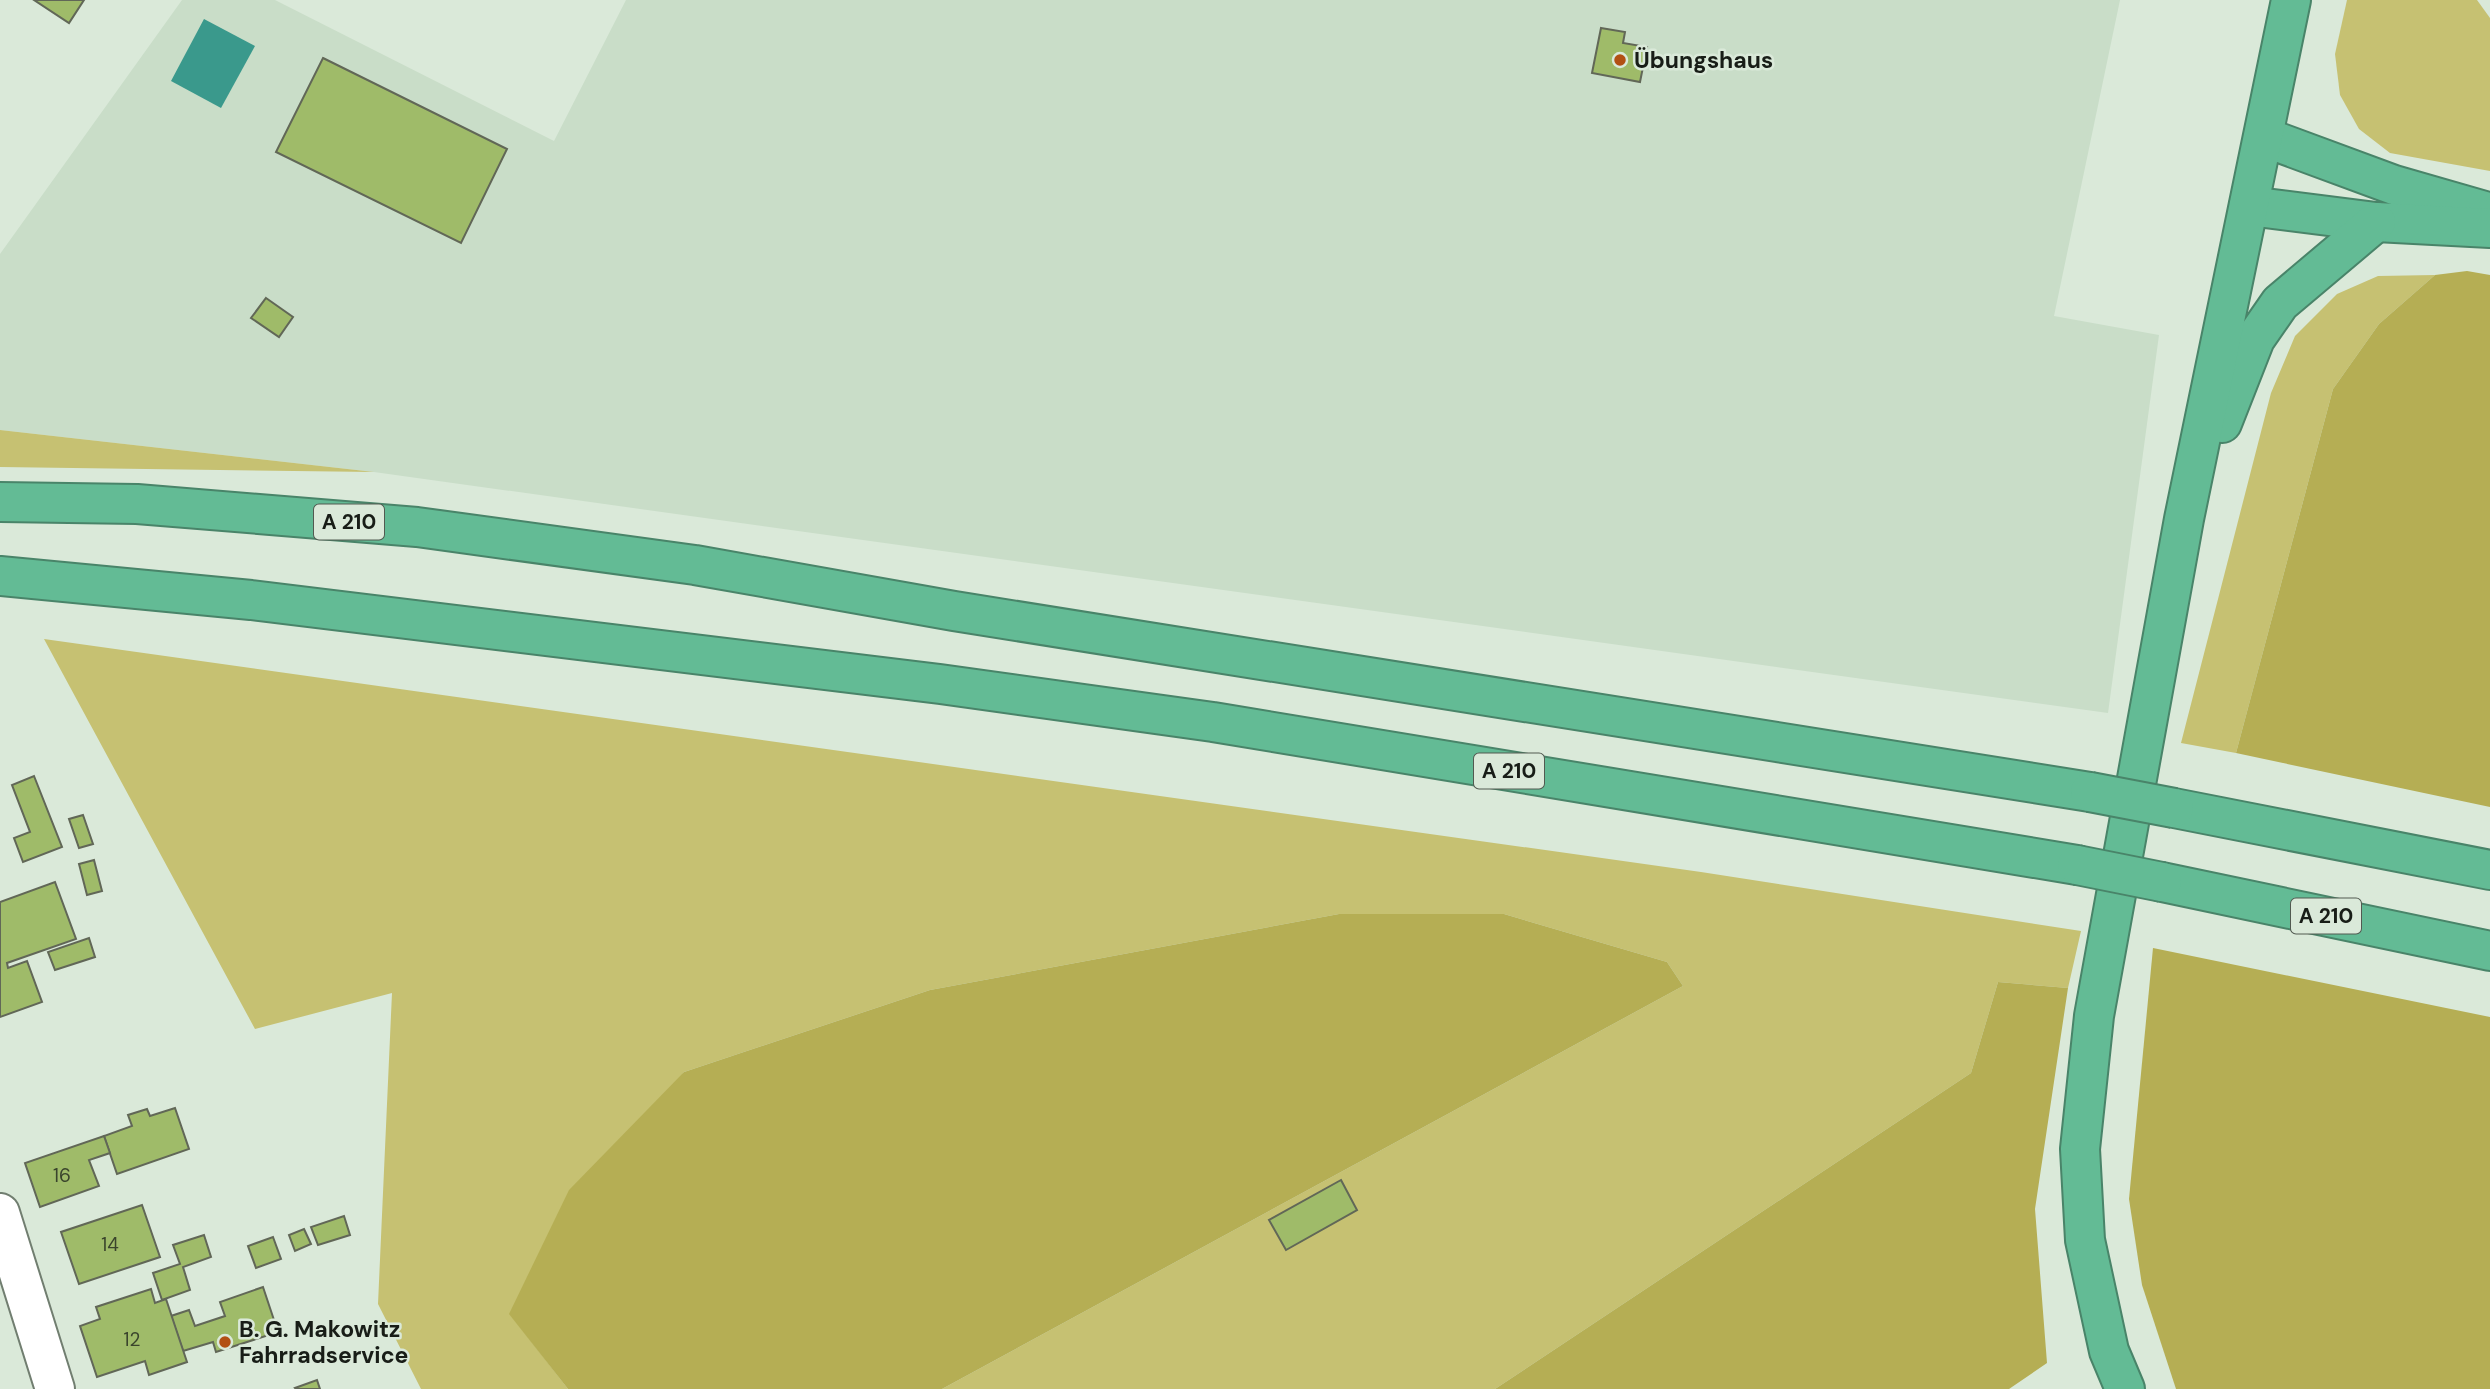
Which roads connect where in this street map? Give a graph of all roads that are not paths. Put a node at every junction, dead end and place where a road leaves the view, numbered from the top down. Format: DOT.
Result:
graph roads {
  1 [pos="2291,0"];
  2 [pos="2264,137"];
  3 [pos="2249,206"];
  4 [pos="2490,213"];
  5 [pos="2376,222"];
  6 [pos="2490,228"];
  7 [pos="0,502"];
  8 [pos="2184,519"];
  9 [pos="0,576"];
  10 [pos="2490,870"];
  11 [pos="2490,951"];
  12 [pos="0,1213"];
  13 [pos="55,1389"];
  14 [pos="2125,1389"];
  1 -- 2 [label="highway"];
  2 -- 3 [label="highway"];
  2 -- 4 [label="highway"];
  3 -- 5 [label="highway"];
  3 -- 8 [label="highway"];
  5 -- 6 [label="highway"];
  5 -- 8 [label="highway"];
  7 -- 10 [label="highway, A 210, bridge"];
  8 -- 14 [label="highway"];
  9 -- 11 [label="highway, A 210, bridge"];
  12 -- 13 [label="street"];
}
